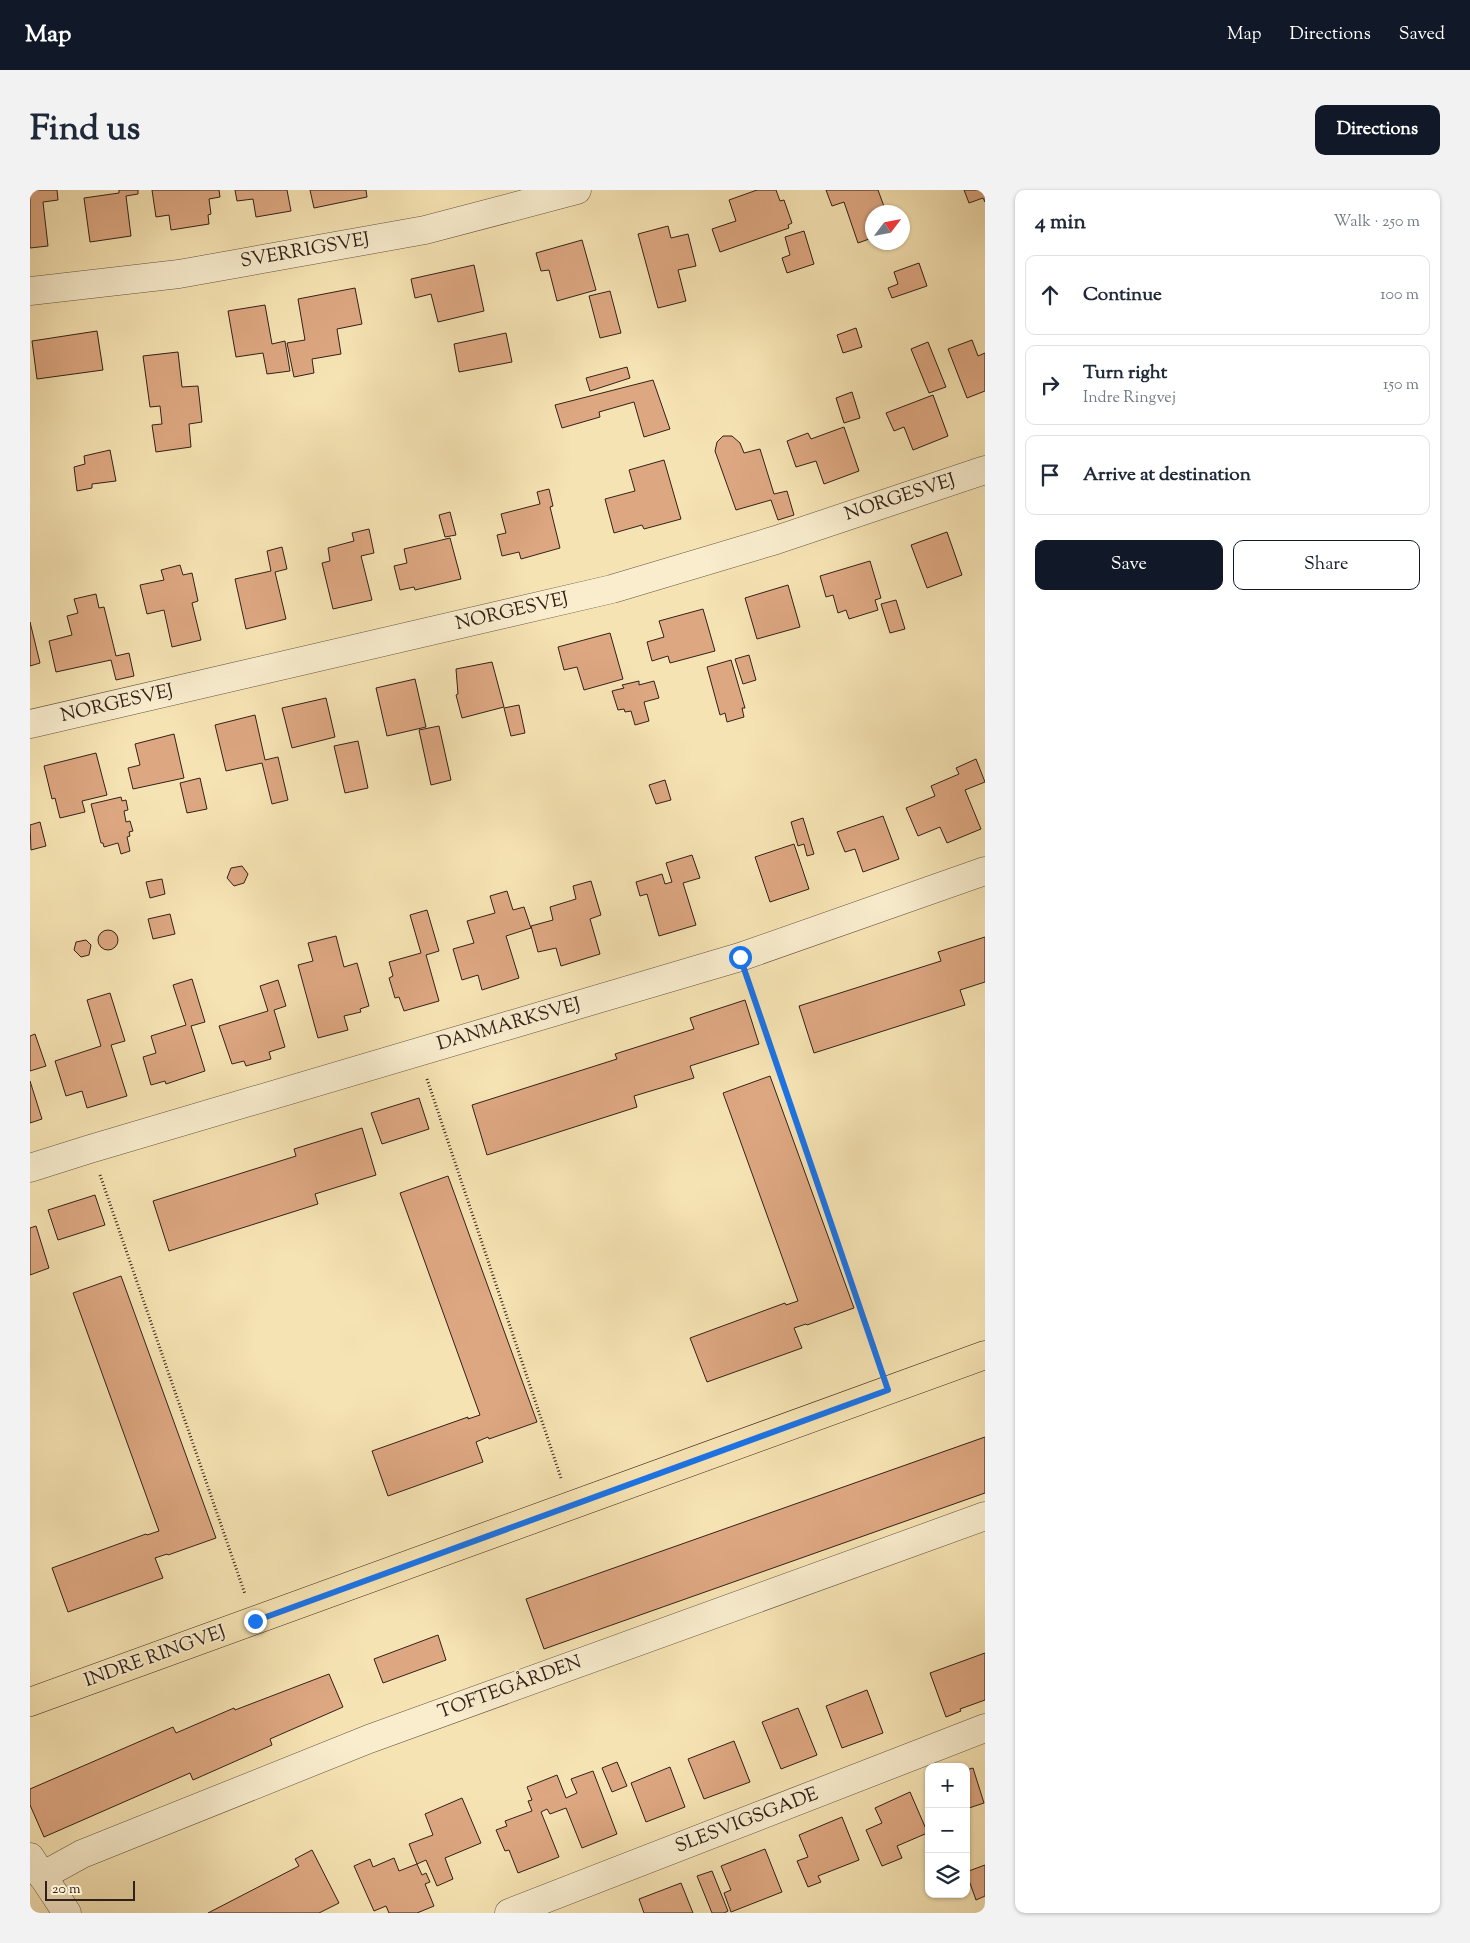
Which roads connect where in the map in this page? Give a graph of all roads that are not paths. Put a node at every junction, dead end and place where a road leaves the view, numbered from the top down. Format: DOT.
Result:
graph roads {
  1 [pos="577,190"];
  2 [pos="30,291"];
  3 [pos="985,470"];
  4 [pos="30,724"];
  5 [pos="985,871"];
  6 [pos="30,1168"];
  7 [pos="985,1355"];
  8 [pos="985,1516"];
  9 [pos="30,1702"];
  10 [pos="985,1728"];
  11 [pos="36,1867"];
  12 [pos="67,1913"];
  13 [pos="509,1913"];
  1 -- 2 [label="street, SVERRIGSVEJ"];
  3 -- 4 [label="street, NORGESVEJ"];
  5 -- 6 [label="street, DANMARKSVEJ"];
  7 -- 9 [label="main road, INDRE RINGVEJ"];
  8 -- 11 [label="street, TOFTEGÅRDEN"];
  10 -- 13 [label="street, SLESVIGSGADE"];
  11 -- 12 [label="street, TOFTEGÅRDEN"];
}
